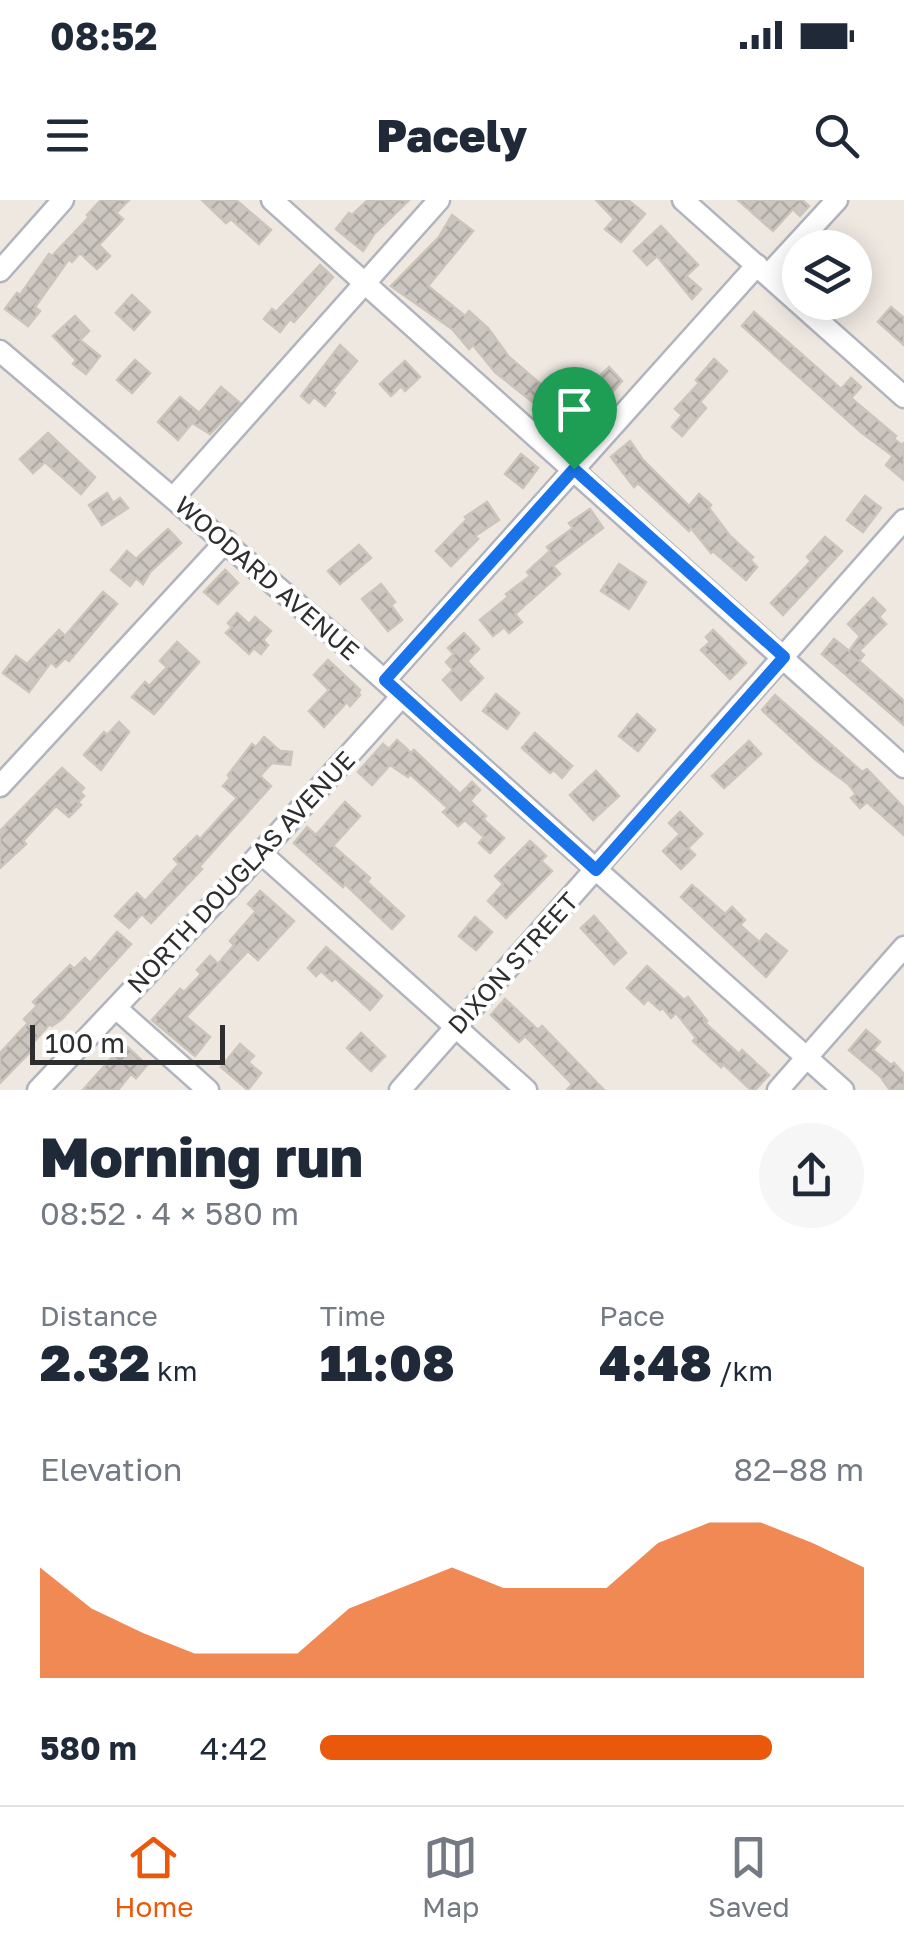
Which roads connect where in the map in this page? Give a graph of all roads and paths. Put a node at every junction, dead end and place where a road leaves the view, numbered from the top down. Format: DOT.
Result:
graph roads {
  1 [pos="63,200"];
  2 [pos="272,200"];
  3 [pos="439,200"];
  4 [pos="683,200"];
  5 [pos="837,200"];
  6 [pos="762,270"];
  7 [pos="0,271"];
  8 [pos="365,282"];
  9 [pos="0,351"];
  10 [pos="904,397"];
  11 [pos="574,469"];
  12 [pos="174,497"];
  13 [pos="904,520"];
  14 [pos="226,541"];
  15 [pos="784,657"];
  16 [pos="385,680"];
  17 [pos="402,696"];
  18 [pos="904,767"];
  19 [pos="0,786"];
  20 [pos="261,853"];
  21 [pos="596,870"];
  22 [pos="904,947"];
  23 [pos="116,1008"];
  24 [pos="456,1026"];
  25 [pos="806,1057"];
  26 [pos="38,1090"];
  27 [pos="208,1090"];
  28 [pos="400,1090"];
  29 [pos="526,1090"];
  30 [pos="778,1090"];
  31 [pos="843,1090"];
  1 -- 7 [label="street"];
  2 -- 8 [label="street"];
  3 -- 8 [label="street"];
  4 -- 6 [label="street"];
  5 -- 6 [label="street"];
  6 -- 10 [label="street"];
  6 -- 11 [label="street"];
  8 -- 11 [label="street"];
  8 -- 12 [label="street"];
  9 -- 12 [label="street, WOODARD AVENUE"];
  11 -- 15 [label="street"];
  11 -- 16 [label="street"];
  12 -- 14 [label="street, WOODARD AVENUE"];
  13 -- 15 [label="street, DIXON STREET"];
  14 -- 16 [label="street, WOODARD AVENUE"];
  14 -- 19 [label="street"];
  15 -- 18 [label="street"];
  15 -- 21 [label="street, DIXON STREET"];
  16 -- 17 [label="street, WOODARD AVENUE"];
  17 -- 20 [label="street, NORTH DOUGLAS AVENUE"];
  17 -- 21 [label="street, WOODARD AVENUE"];
  20 -- 23 [label="street, NORTH DOUGLAS AVENUE"];
  20 -- 24 [label="street"];
  21 -- 24 [label="street, DIXON STREET"];
  21 -- 25 [label="street, WOODARD AVENUE"];
  22 -- 25 [label="street"];
  23 -- 26 [label="street, NORTH DOUGLAS AVENUE"];
  23 -- 27 [label="street"];
  24 -- 28 [label="street, DIXON STREET"];
  24 -- 29 [label="street"];
  25 -- 30 [label="street"];
  25 -- 31 [label="street, WOODARD AVENUE"];
}
